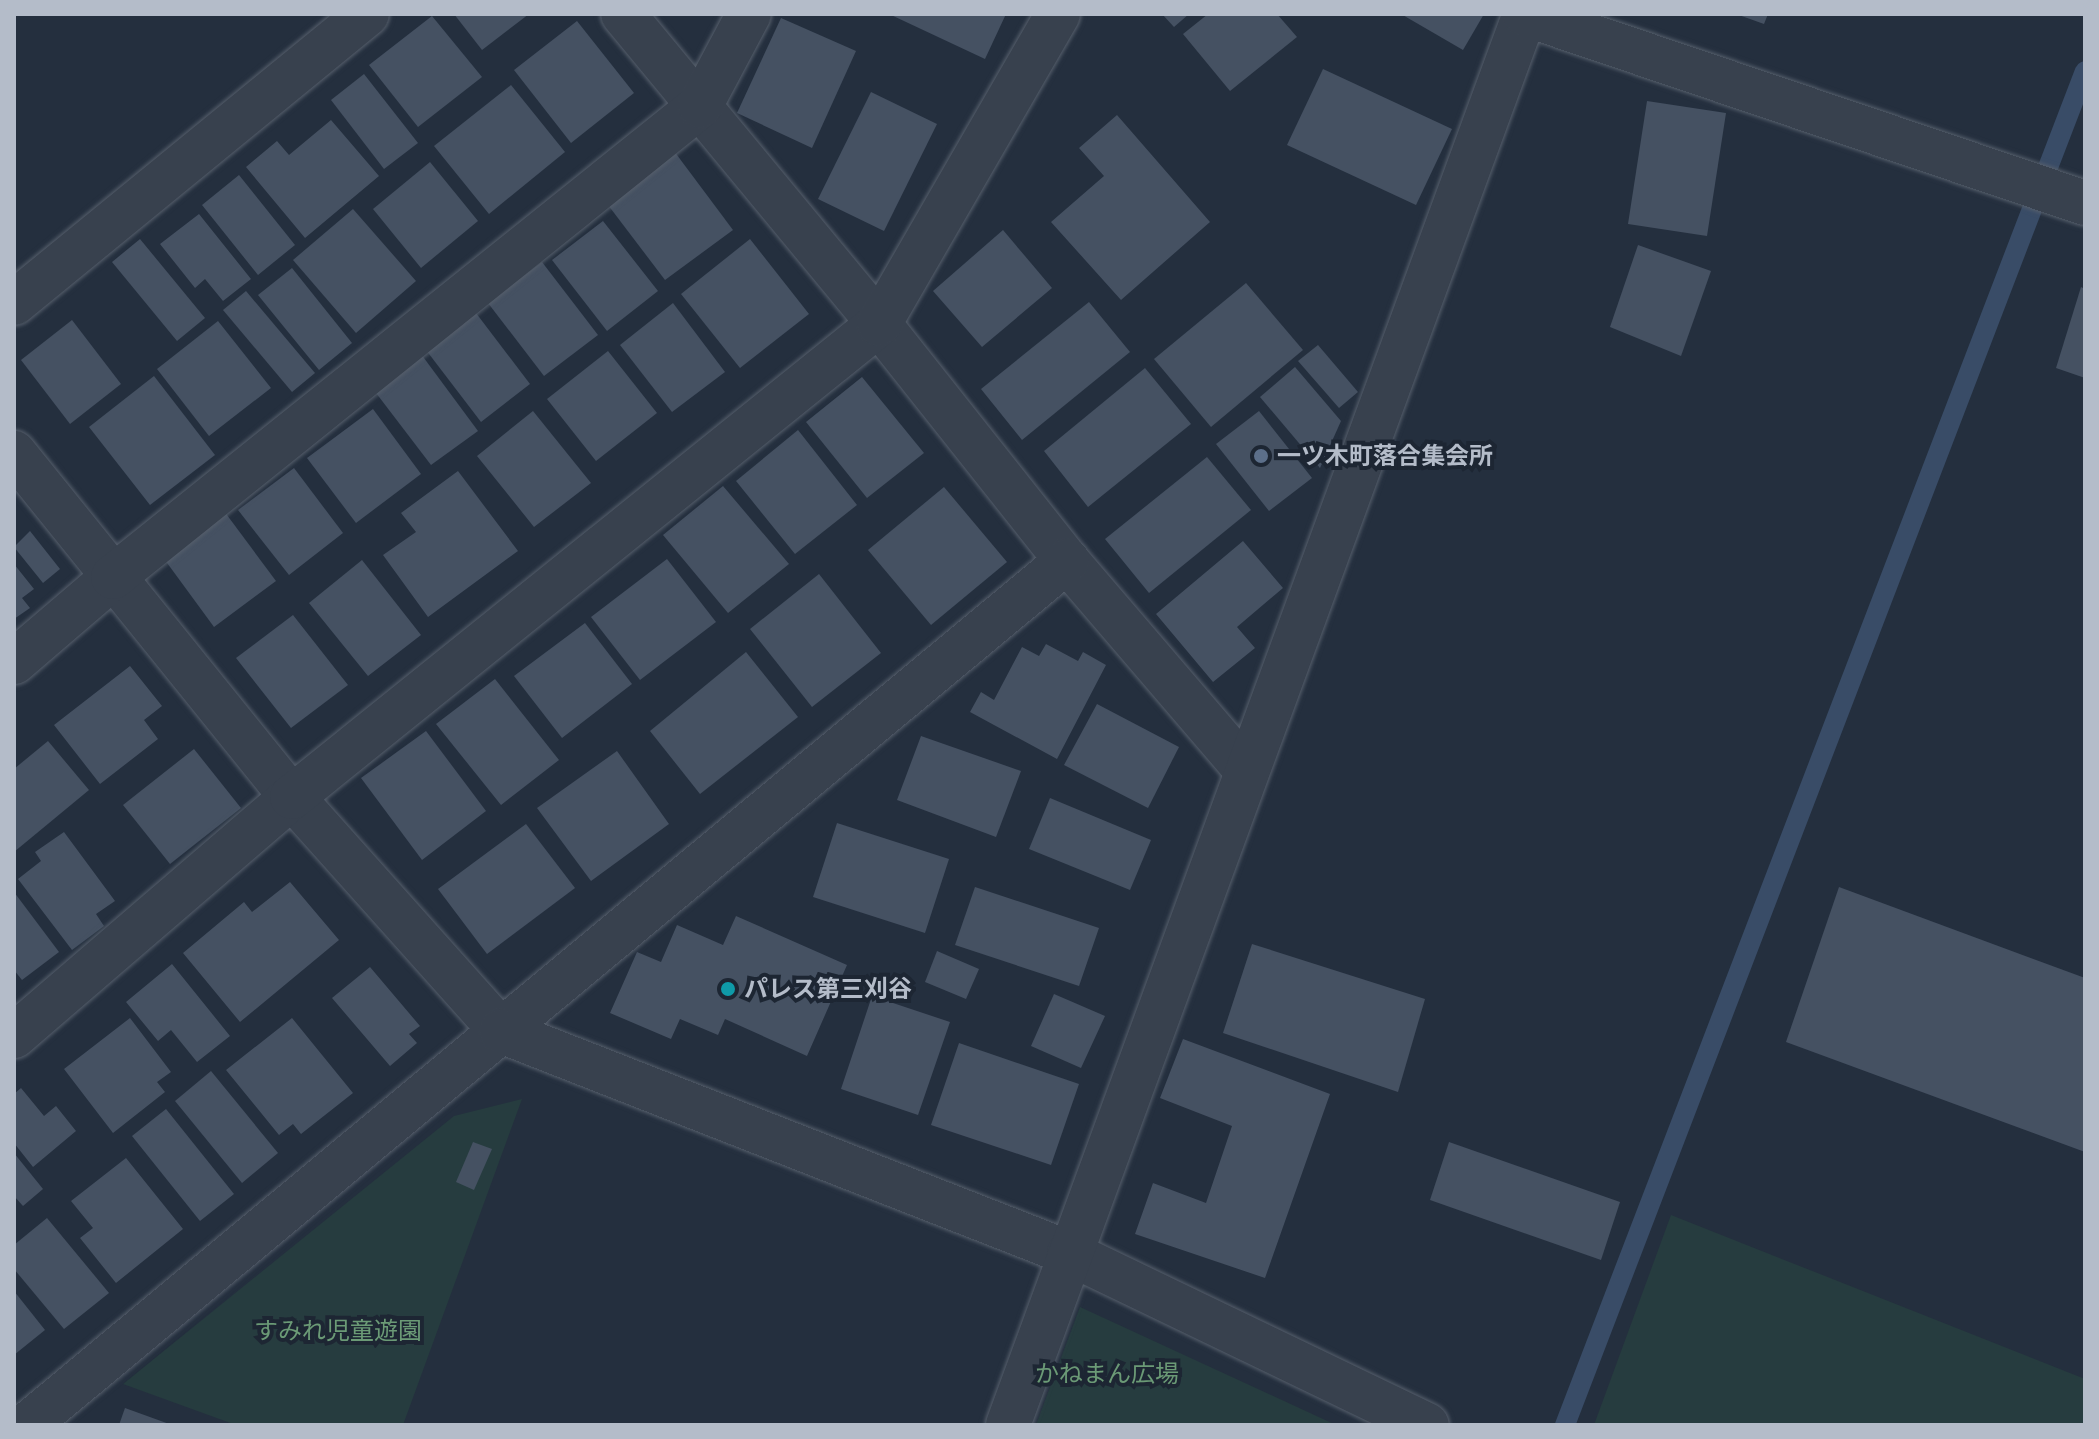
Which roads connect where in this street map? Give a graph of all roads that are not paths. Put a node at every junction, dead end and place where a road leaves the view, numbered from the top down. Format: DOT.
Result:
graph roads {
  1 [pos="367,14"];
  2 [pos="623,14"];
  3 [pos="749,14"];
  4 [pos="1058,14"];
  5 [pos="700,106"];
  6 [pos="2085,203"];
  7 [pos="14,303"];
  8 [pos="879,324"];
  9 [pos="14,453"];
  10 [pos="1067,561"];
  11 [pos="113,577"];
  12 [pos="14,662"];
  13 [pos="1246,770"];
  14 [pos="292,797"];
  15 [pos="501,1031"];
  16 [pos="14,1036"];
  17 [pos="1069,1253"];
  18 [pos="27,1425"];
  19 [pos="1008,1425"];
  20 [pos="1427,1425"];
  1 -- 7 [label="street"];
  2 -- 5 [label="street"];
  3 -- 5 [label="street"];
  4 -- 8 [label="street"];
  5 -- 8 [label="street"];
  5 -- 11 [label="street"];
  6 -- 13 [label="street"];
  8 -- 10 [label="street"];
  8 -- 14 [label="street"];
  9 -- 11 [label="street"];
  10 -- 13 [label="street"];
  10 -- 15 [label="street"];
  11 -- 12 [label="street"];
  11 -- 14 [label="street"];
  13 -- 17 [label="street"];
  14 -- 15 [label="street"];
  14 -- 16 [label="street"];
  15 -- 17 [label="street"];
  15 -- 18 [label="street"];
  17 -- 19 [label="street"];
  17 -- 20 [label="street"];
}
